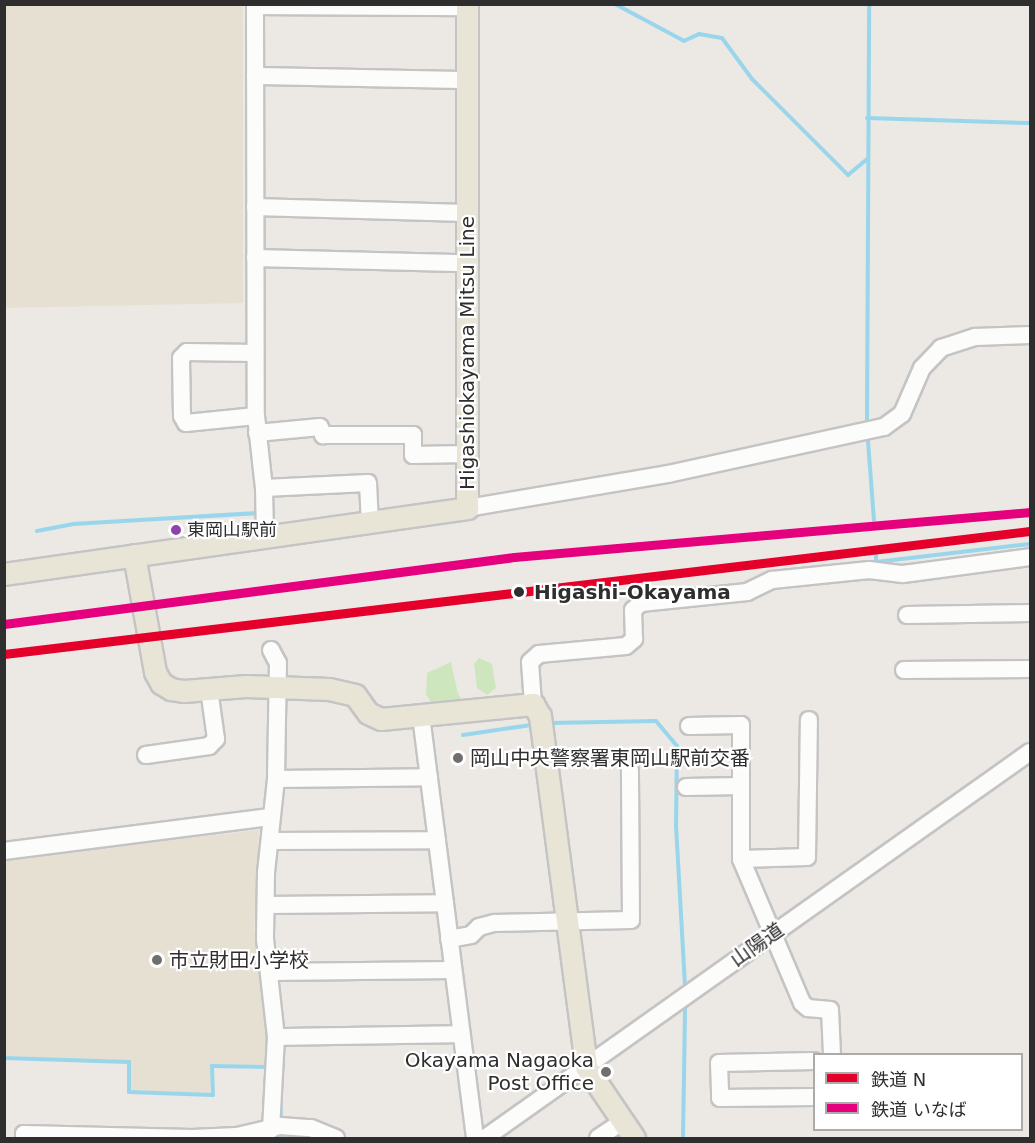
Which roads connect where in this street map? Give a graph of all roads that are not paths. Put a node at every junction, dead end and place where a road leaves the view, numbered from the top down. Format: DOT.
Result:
graph roads {
  1 [pos="255,5"];
  2 [pos="467,6"];
  3 [pos="255,76"];
  4 [pos="465,80"];
  5 [pos="255,207"];
  6 [pos="466,213"];
  7 [pos="255,258"];
  8 [pos="466,263"];
  9 [pos="1030,335"];
  10 [pos="255,353"];
  11 [pos="256,424"];
  12 [pos="466,454"];
  13 [pos="264,488"];
  14 [pos="467,508"];
  15 [pos="370,524"];
  16 [pos="265,537"];
  17 [pos="134,555"];
  18 [pos="1030,557"];
  19 [pos="4,574"];
  20 [pos="1030,613"];
  21 [pos="907,615"];
  22 [pos="271,650"];
  23 [pos="1030,669"];
  24 [pos="904,670"];
  25 [pos="278,688"];
  26 [pos="208,689"];
  27 [pos="533,704"];
  28 [pos="421,717"];
  29 [pos="809,720"];
  30 [pos="689,726"];
  31 [pos="1030,752"];
  32 [pos="146,755"];
  33 [pos="630,770"];
  34 [pos="429,777"];
  35 [pos="276,779"];
  36 [pos="740,786"];
  37 [pos="686,787"];
  38 [pos="270,817"];
  39 [pos="437,840"];
  40 [pos="270,841"];
  41 [pos="4,850"];
  42 [pos="742,863"];
  43 [pos="445,903"];
  44 [pos="267,905"];
  45 [pos="566,920"];
  46 [pos="772,935"];
  47 [pos="449,939"];
  48 [pos="453,970"];
  49 [pos="270,972"];
  50 [pos="461,1034"];
  51 [pos="276,1037"];
  52 [pos="832,1053"];
  53 [pos="813,1061"];
  54 [pos="586,1067"];
  55 [pos="813,1097"];
  56 [pos="271,1130"];
  57 [pos="628,1130"];
  58 [pos="24,1138"];
  59 [pos="336,1138"];
  60 [pos="475,1138"];
  61 [pos="485,1138"];
  62 [pos="598,1138"];
  1 -- 2 [label="street"];
  1 -- 3 [label="street"];
  2 -- 4 [label="main road, Higashiokayama Mitsu Line"];
  3 -- 4 [label="street"];
  3 -- 5 [label="street"];
  4 -- 6 [label="main road, Higashiokayama Mitsu Line"];
  5 -- 6 [label="street"];
  5 -- 7 [label="street"];
  6 -- 8 [label="main road, Higashiokayama Mitsu Line"];
  7 -- 8 [label="street"];
  7 -- 10 [label="street"];
  8 -- 12 [label="main road, Higashiokayama Mitsu Line"];
  9 -- 14 [label="street"];
  10 -- 11 [label="street"];
  10 -- 11 [label="street"];
  11 -- 12 [label="street"];
  11 -- 13 [label="street"];
  12 -- 14 [label="main road, Higashiokayama Mitsu Line"];
  13 -- 15 [label="street"];
  13 -- 16 [label="street"];
  14 -- 15 [label="main road, Higashiokayama Mitsu Line"];
  15 -- 16 [label="main road, Higashiokayama Mitsu Line"];
  16 -- 17 [label="main road, Higashiokayama Mitsu Line"];
  17 -- 19 [label="main road, Higashiokayama Mitsu Line"];
  17 -- 26 [label="main road"];
  18 -- 27 [label="street"];
  20 -- 21 [label="street"];
  22 -- 25 [label="street"];
  23 -- 24 [label="street"];
  25 -- 26 [label="main road"];
  25 -- 28 [label="main road"];
  25 -- 35 [label="street"];
  26 -- 32 [label="street"];
  27 -- 28 [label="main road"];
  27 -- 45 [label="main road"];
  28 -- 34 [label="street"];
  29 -- 42 [label="street"];
  30 -- 36 [label="street"];
  31 -- 46 [label="street, 山陽道"];
  33 -- 45 [label="street"];
  34 -- 35 [label="street"];
  34 -- 39 [label="street"];
  35 -- 38 [label="street"];
  36 -- 37 [label="street"];
  36 -- 42 [label="street"];
  38 -- 40 [label="street"];
  38 -- 41 [label="street"];
  39 -- 40 [label="street"];
  39 -- 43 [label="street"];
  40 -- 44 [label="street"];
  42 -- 46 [label="street"];
  43 -- 44 [label="street"];
  43 -- 47 [label="street"];
  44 -- 49 [label="street"];
  45 -- 47 [label="street"];
  45 -- 54 [label="main road"];
  46 -- 52 [label="street"];
  46 -- 54 [label="street, 山陽道"];
  47 -- 48 [label="street"];
  48 -- 49 [label="street"];
  48 -- 50 [label="street"];
  49 -- 51 [label="street"];
  50 -- 51 [label="street"];
  50 -- 60 [label="street"];
  51 -- 56 [label="street"];
  53 -- 55 [label="street"];
  54 -- 57 [label="main road"];
  54 -- 61 [label="street, 山陽道"];
  56 -- 58 [label="street"];
  56 -- 59 [label="street"];
  57 -- 62 [label="street"];
}
